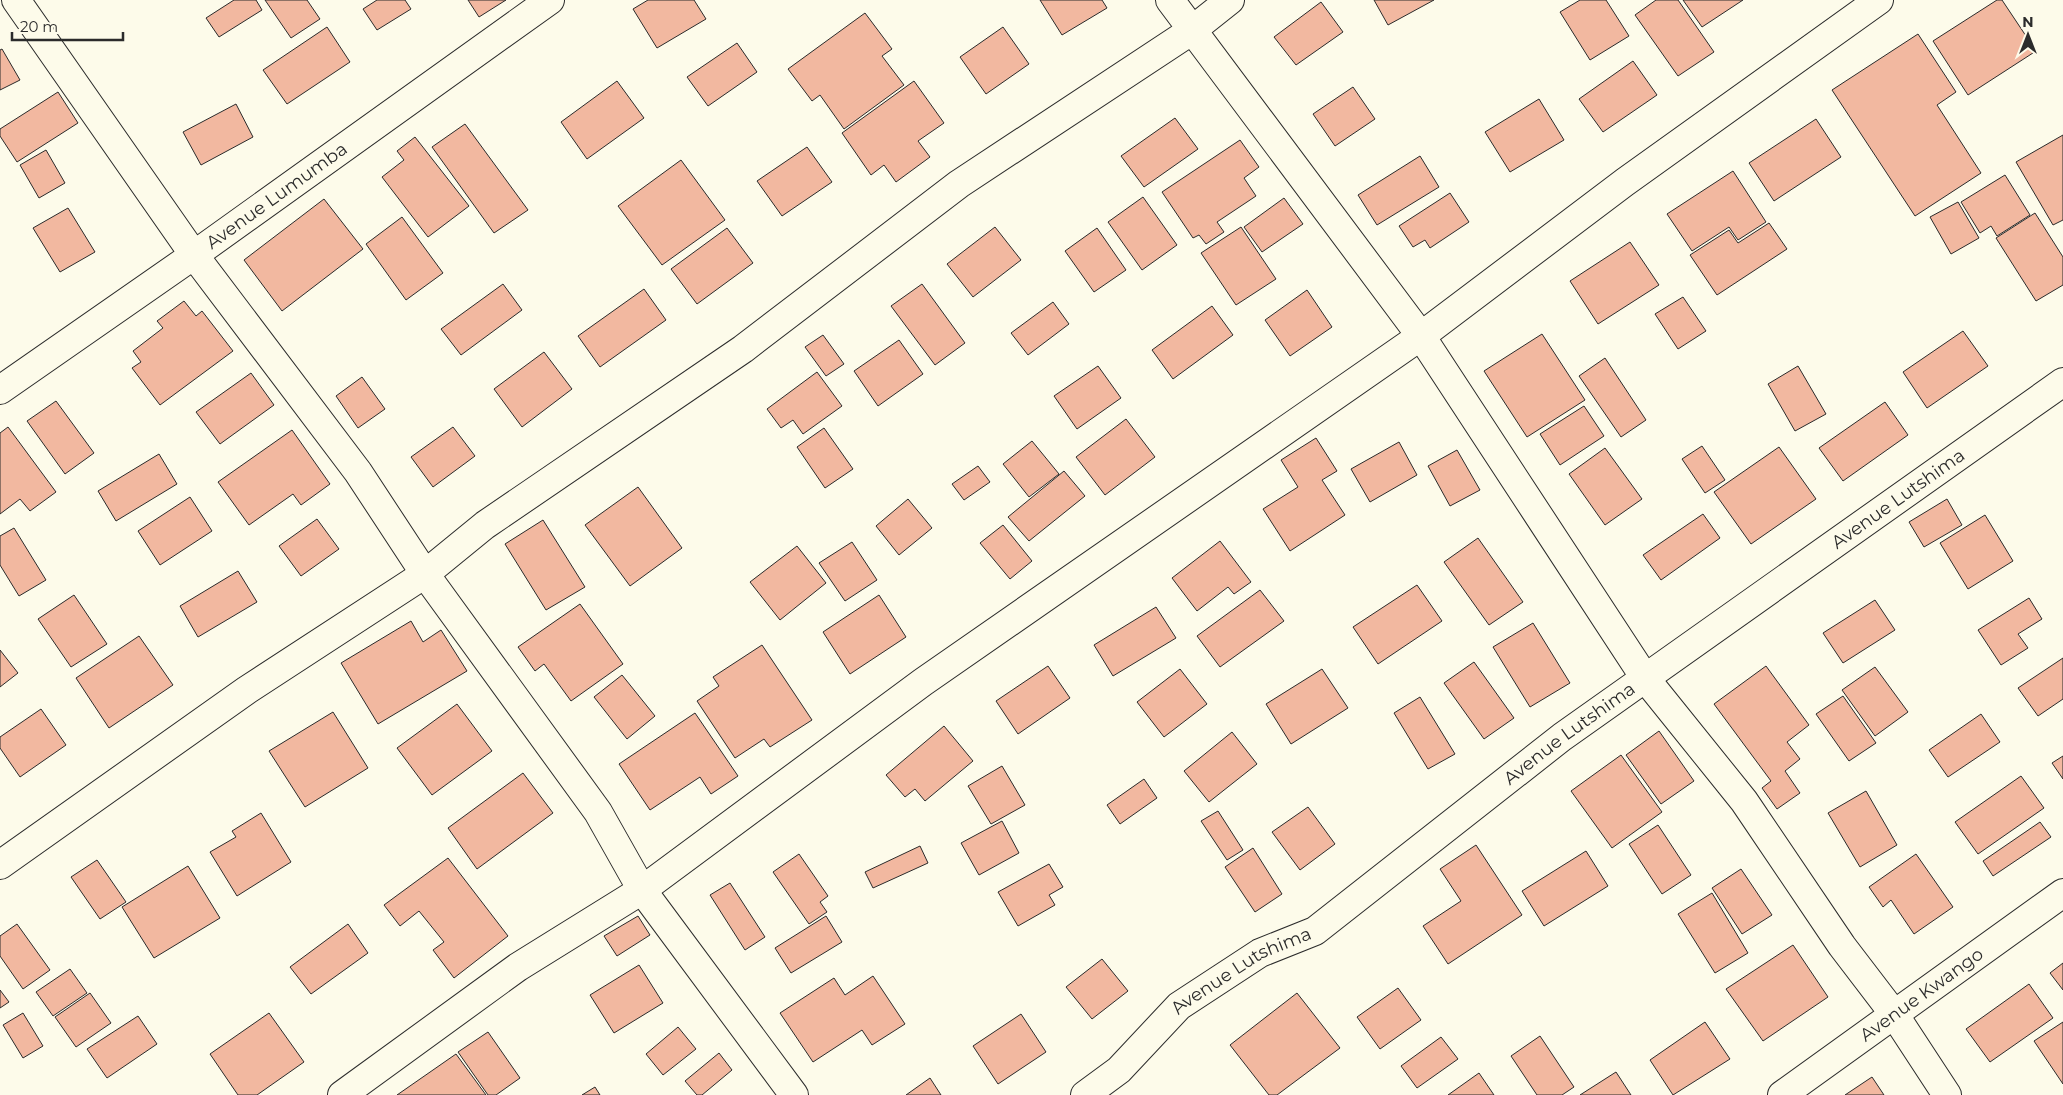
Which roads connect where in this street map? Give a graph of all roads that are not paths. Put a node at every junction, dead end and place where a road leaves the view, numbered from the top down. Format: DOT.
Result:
graph roads {
  1 [pos="16,0"];
  2 [pos="550,0"];
  3 [pos="1170,0"];
  4 [pos="1230,0"];
  5 [pos="1879,0"];
  6 [pos="1192,31"];
  7 [pos="194,255"];
  8 [pos="1421,336"];
  9 [pos="2063,382"];
  10 [pos="0,390"];
  11 [pos="426,574"];
  12 [pos="1645,678"];
  13 [pos="0,865"];
  14 [pos="642,890"];
  15 [pos="2063,892"];
  16 [pos="1894,1014"];
  17 [pos="342,1095"];
  18 [pos="794,1095"];
  19 [pos="1085,1095"];
  20 [pos="1782,1095"];
  21 [pos="1946,1095"];
  1 -- 7 [label="street"];
  2 -- 7 [label="street, Avenue Lumumba"];
  3 -- 6 [label="street"];
  4 -- 6 [label="street"];
  5 -- 8 [label="street"];
  6 -- 8 [label="street"];
  6 -- 11 [label="street"];
  7 -- 10 [label="street, Avenue Lumumba"];
  7 -- 11 [label="street"];
  8 -- 12 [label="street"];
  8 -- 14 [label="street"];
  9 -- 12 [label="street, Avenue Lutshima"];
  11 -- 13 [label="street"];
  11 -- 14 [label="street"];
  12 -- 16 [label="street"];
  12 -- 19 [label="street, Avenue Lutshima"];
  14 -- 17 [label="street"];
  14 -- 18 [label="street"];
  15 -- 16 [label="street, Avenue Kwango"];
  16 -- 20 [label="street, Avenue Kwango"];
  16 -- 21 [label="street"];
}
